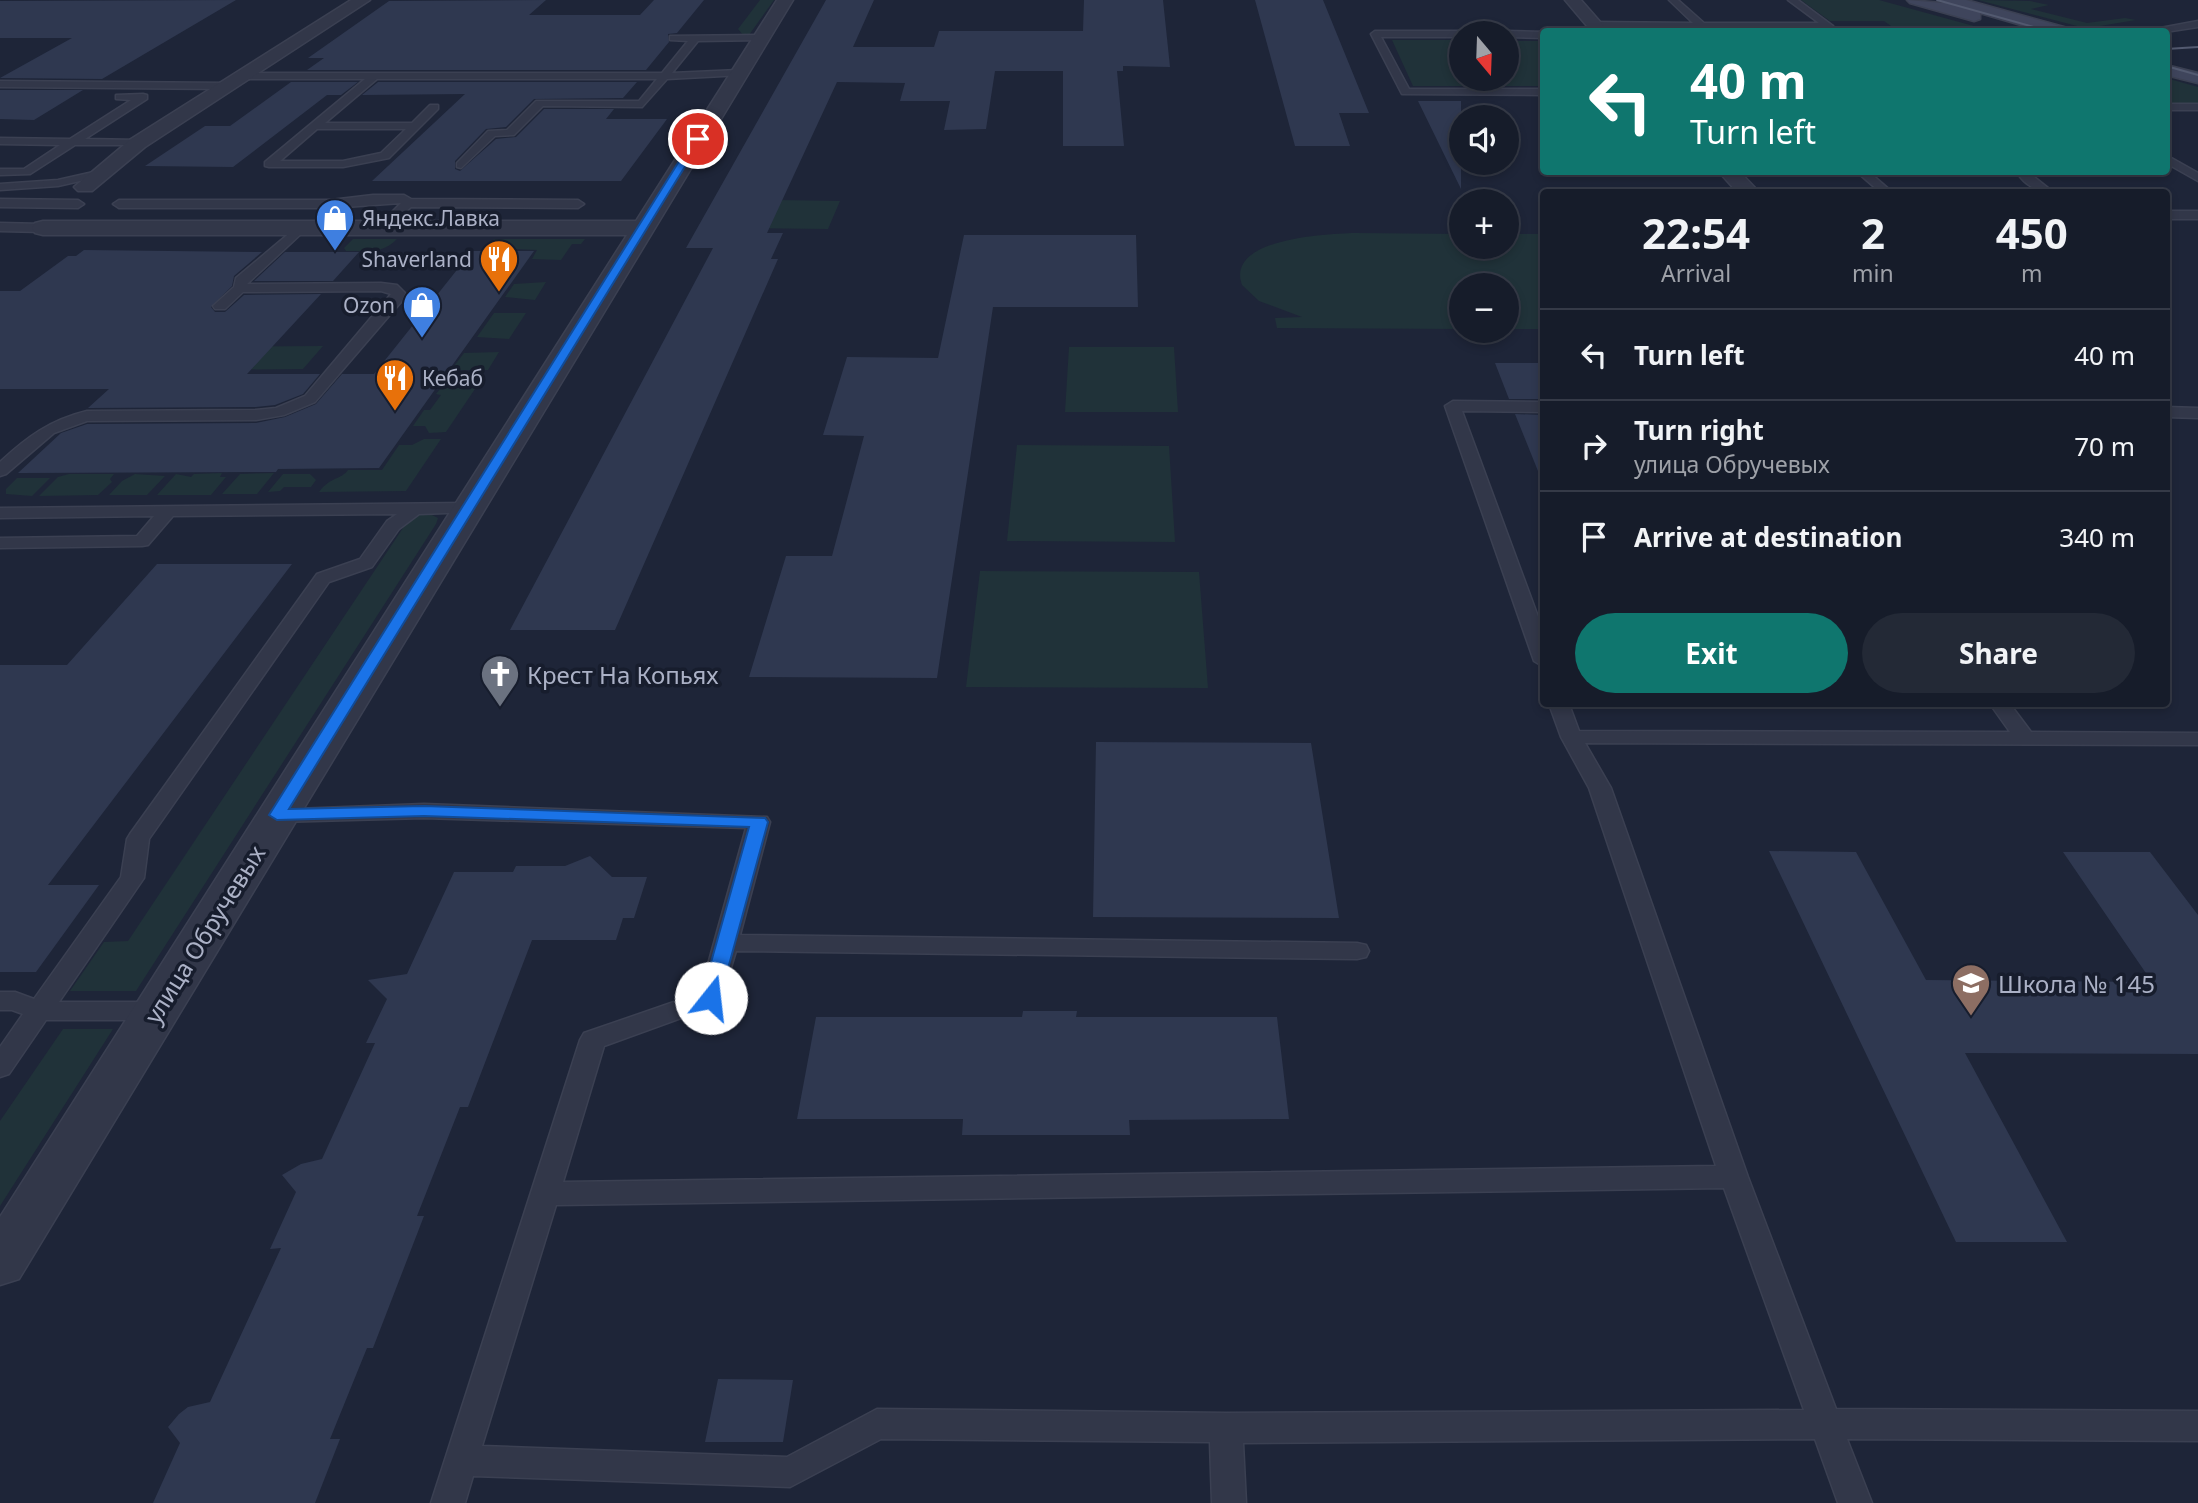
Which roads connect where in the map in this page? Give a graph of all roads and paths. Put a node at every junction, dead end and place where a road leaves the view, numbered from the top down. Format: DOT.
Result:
graph roads {
  1 [pos="362,0"];
  2 [pos="785,0"];
  3 [pos="1573,0"];
  4 [pos="1673,0"];
  5 [pos="1792,0"];
  6 [pos="1915,0"];
  7 [pos="1949,0"];
  8 [pos="2197,24"];
  9 [pos="1701,25"];
  10 [pos="1598,28"];
  11 [pos="2014,28"];
  12 [pos="2050,28"];
  13 [pos="2170,28"];
  14 [pos="1449,34"];
  15 [pos="1519,34"];
  16 [pos="1540,35"];
  17 [pos="673,38"];
  18 [pos="695,38"];
  19 [pos="760,38"];
  20 [pos="2170,60"];
  21 [pos="2198,68"];
  22 [pos="2170,71"];
  23 [pos="739,73"];
  24 [pos="245,76"];
  25 [pos="665,76"];
  26 [pos="374,77"];
  27 [pos="2198,78"];
  28 [pos="0,84"];
  29 [pos="228,86"];
  30 [pos="1540,92"];
  31 [pos="89,96"];
  32 [pos="434,107"];
  33 [pos="2170,107"];
  34 [pos="2198,107"];
  35 [pos="317,126"];
  36 [pos="415,126"];
  37 [pos="74,142"];
  38 [pos="3,143"];
  39 [pos="138,143"];
  40 [pos="2170,160"];
  41 [pos="461,165"];
  42 [pos="0,172"];
  43 [pos="1732,175"];
  44 [pos="1866,175"];
  45 [pos="2023,175"];
  46 [pos="2198,178"];
  47 [pos="0,187"];
  48 [pos="87,188"];
  49 [pos="1745,189"];
  50 [pos="1883,189"];
  51 [pos="2043,189"];
  52 [pos="0,203"];
  53 [pos="408,203"];
  54 [pos="119,204"];
  55 [pos="578,204"];
  56 [pos="2170,215"];
  57 [pos="2198,215"];
  58 [pos="384,226"];
  59 [pos="0,227"];
  60 [pos="43,228"];
  61 [pos="642,228"];
  62 [pos="298,230"];
  63 [pos="240,288"];
  64 [pos="220,306"];
  65 [pos="1540,407"];
  66 [pos="2170,412"];
  67 [pos="2198,413"];
  68 [pos="0,471"];
  69 [pos="467,508"];
  70 [pos="414,509"];
  71 [pos="168,511"];
  72 [pos="0,513"];
  73 [pos="0,543"];
  74 [pos="1540,650"];
  75 [pos="1560,707"];
  76 [pos="2002,707"];
  77 [pos="1571,737"];
  78 [pos="2024,737"];
  79 [pos="2198,739"];
  80 [pos="277,815"];
  81 [pos="726,943"];
  82 [pos="1357,951"];
  83 [pos="0,1001"];
  84 [pos="156,1011"];
  85 [pos="39,1012"];
  86 [pos="0,1067"];
  87 [pos="1734,1177"];
  88 [pos="544,1194"];
  89 [pos="0,1263"];
  90 [pos="1826,1424"];
  91 [pos="2198,1426"];
  92 [pos="1226,1428"];
  93 [pos="462,1460"];
  94 [pos="449,1503"];
  95 [pos="1229,1503"];
  96 [pos="1855,1503"];
  1 -- 24 [label="street"];
  2 -- 19 [label="street, улица Обручевых"];
  3 -- 10 [label="street"];
  4 -- 9 [label="lane"];
  5 -- 9 [label="lane"];
  6 -- 11 [label="main road"];
  7 -- 12 [label="main road"];
  8 -- 13 [label="lane"];
  9 -- 10 [label="lane"];
  14 -- 30 [label="lane"];
  15 -- 16 [label="lane"];
  17 -- 18 [label="lane"];
  18 -- 19 [label="lane"];
  18 -- 25 [label="lane"];
  19 -- 23 [label="street, улица Обручевых"];
  20 -- 21 [label="main road"];
  22 -- 27 [label="main road"];
  23 -- 25 [label="lane"];
  23 -- 61 [label="street, улица Обручевых"];
  24 -- 26 [label="lane"];
  24 -- 29 [label="street"];
  25 -- 26 [label="lane"];
  25 -- 41 [label="lane"];
  26 -- 35 [label="lane"];
  28 -- 29 [label="lane"];
  29 -- 39 [label="street"];
  31 -- 37 [label="lane"];
  32 -- 36 [label="lane"];
  33 -- 34 [label="lane"];
  35 -- 36 [label="lane"];
  35 -- 36 [label="lane"];
  37 -- 38 [label="lane"];
  37 -- 39 [label="lane"];
  37 -- 42 [label="lane"];
  39 -- 48 [label="street"];
  40 -- 46 [label="lane"];
  43 -- 49 [label="street"];
  44 -- 50 [label="lane"];
  45 -- 51 [label="lane"];
  47 -- 48 [label="lane"];
  48 -- 52 [label="lane"];
  53 -- 54 [label="lane"];
  53 -- 55 [label="lane"];
  53 -- 58 [label="lane"];
  56 -- 57 [label="lane"];
  58 -- 61 [label="street"];
  58 -- 62 [label="street"];
  59 -- 60 [label="lane"];
  60 -- 62 [label="street"];
  61 -- 69 [label="street, улица Обручевых"];
  62 -- 63 [label="lane"];
  63 -- 64 [label="lane"];
  63 -- 68 [label="lane"];
  65 -- 74 [label="lane"];
  66 -- 67 [label="lane"];
  69 -- 70 [label="lane"];
  69 -- 80 [label="street, улица Обручевых"];
  70 -- 71 [label="lane"];
  70 -- 85 [label="lane"];
  71 -- 72 [label="lane"];
  71 -- 73 [label="lane"];
  75 -- 77 [label="lane"];
  76 -- 78 [label="lane"];
  77 -- 78 [label="lane"];
  77 -- 87 [label="lane"];
  78 -- 79 [label="lane"];
  80 -- 81 [label="lane"];
  80 -- 84 [label="street, улица Обручевых"];
  81 -- 82 [label="lane"];
  81 -- 88 [label="lane"];
  83 -- 85 [label="lane"];
  84 -- 85 [label="lane"];
  84 -- 89 [label="street, улица Обручевых"];
  85 -- 86 [label="lane"];
  87 -- 88 [label="lane"];
  87 -- 90 [label="lane"];
  88 -- 93 [label="lane"];
  90 -- 91 [label="lane"];
  90 -- 92 [label="lane"];
  90 -- 96 [label="lane"];
  92 -- 93 [label="lane"];
  92 -- 95 [label="lane"];
  93 -- 94 [label="lane"];
}
